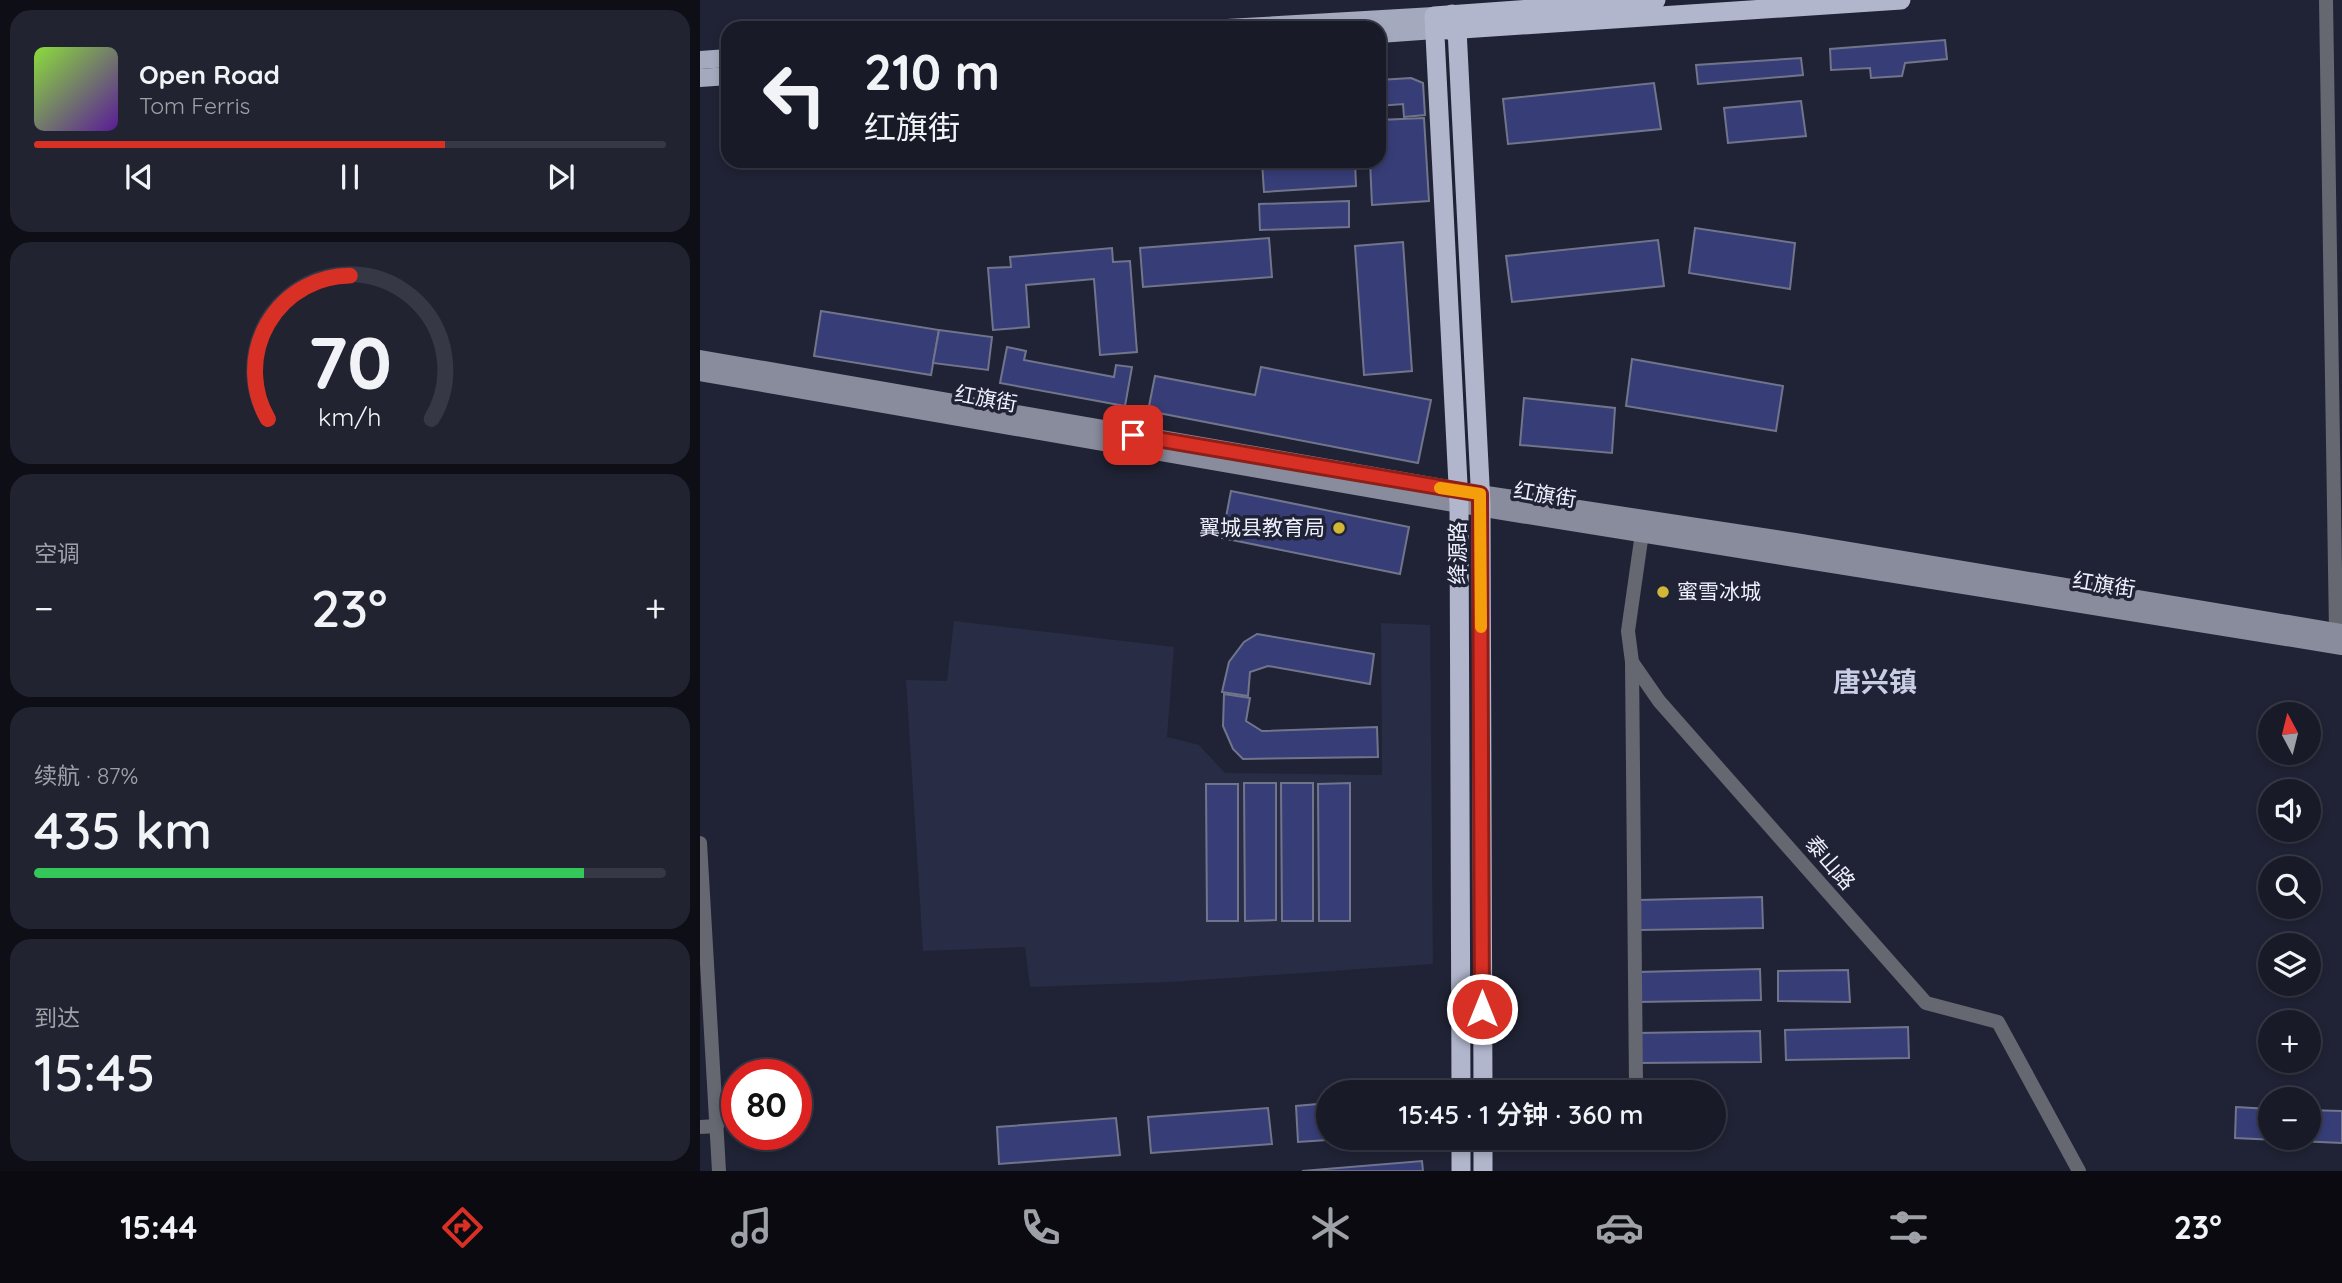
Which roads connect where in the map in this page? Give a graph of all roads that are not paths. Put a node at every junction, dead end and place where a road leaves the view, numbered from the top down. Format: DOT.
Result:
graph roads {
  1 [pos="1656,0"];
  2 [pos="1901,0"];
  3 [pos="2326,0"];
  4 [pos="1444,22"];
  5 [pos="1386,24"];
  6 [pos="1386,33"];
  7 [pos="721,58"];
  8 [pos="700,60"];
  9 [pos="721,76"];
  10 [pos="700,78"];
  11 [pos="700,359"];
  12 [pos="700,372"];
  13 [pos="1459,498"];
  14 [pos="1480,501"];
  15 [pos="1642,533"];
  16 [pos="2340,637"];
  17 [pos="1632,662"];
  18 [pos="700,843"];
  19 [pos="701,880"];
  20 [pos="1461,1080"];
  21 [pos="1483,1080"];
  22 [pos="1636,1080"];
  23 [pos="717,1126"];
  24 [pos="700,1127"];
  25 [pos="1461,1150"];
  26 [pos="1483,1150"];
  27 [pos="719,1171"];
  28 [pos="1461,1171"];
  29 [pos="1483,1171"];
  30 [pos="2079,1171"];
  1 -- 4 [label="highway"];
  2 -- 4 [label="highway"];
  3 -- 16 [label="street"];
  4 -- 5 [label="main road"];
  4 -- 6 [label="main road"];
  4 -- 13 [label="highway, 绛源路"];
  4 -- 14 [label="highway, 绛源路"];
  7 -- 8 [label="main road"];
  9 -- 10 [label="main road"];
  11 -- 13 [label="main road, 红旗街"];
  12 -- 13 [label="main road, 红旗街"];
  13 -- 14 [label="main road, 红旗街"];
  13 -- 20 [label="highway, 绛源路"];
  14 -- 15 [label="main road, 红旗街"];
  14 -- 16 [label="main road, 红旗街"];
  14 -- 21 [label="highway, 绛源路"];
  15 -- 16 [label="main road, 红旗街"];
  15 -- 17 [label="street, 泰山路"];
  17 -- 22 [label="street"];
  17 -- 30 [label="street, 泰山路"];
  18 -- 19 [label="street"];
  19 -- 23 [label="street"];
  23 -- 24 [label="street"];
  23 -- 27 [label="street"];
  25 -- 28 [label="highway"];
  26 -- 29 [label="highway"];
}
